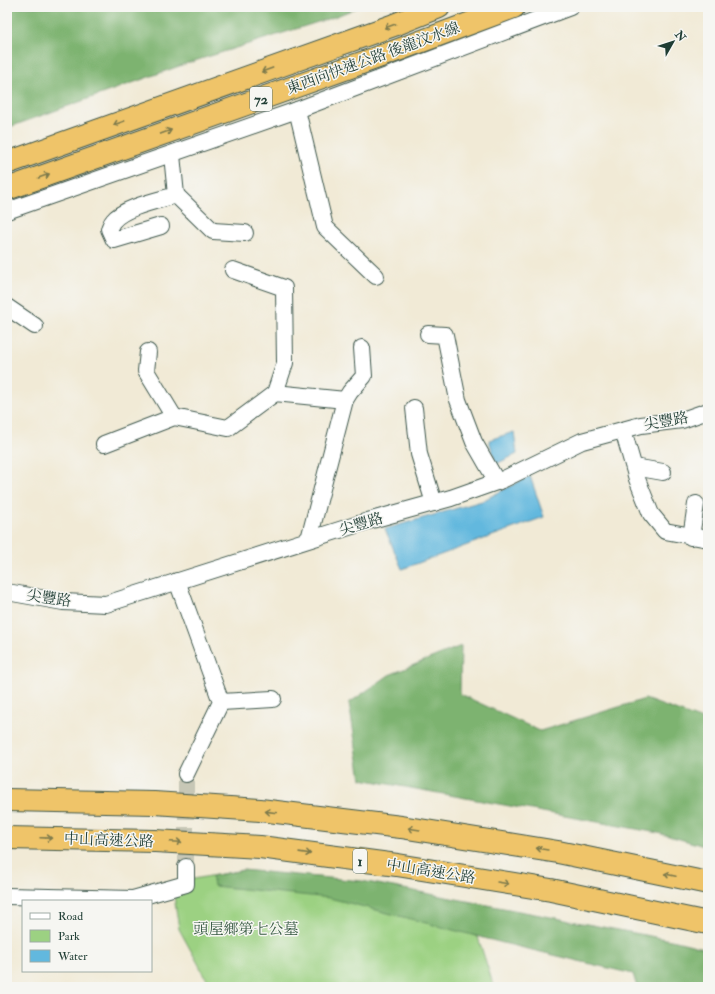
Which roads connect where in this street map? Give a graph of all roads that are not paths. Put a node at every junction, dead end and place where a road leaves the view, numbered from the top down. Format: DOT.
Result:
graph roads {
  1 [pos="439,7"];
  2 [pos="514,7"];
  3 [pos="570,7"];
  4 [pos="297,110"];
  5 [pos="172,155"];
  6 [pos="7,163"];
  7 [pos="7,189"];
  8 [pos="176,195"];
  9 [pos="7,211"];
  10 [pos="160,226"];
  11 [pos="245,233"];
  12 [pos="233,270"];
  13 [pos="376,276"];
  14 [pos="7,307"];
  15 [pos="36,326"];
  16 [pos="428,334"];
  17 [pos="362,348"];
  18 [pos="148,352"];
  19 [pos="275,393"];
  20 [pos="345,400"];
  21 [pos="414,408"];
  22 [pos="708,411"];
  23 [pos="174,417"];
  24 [pos="623,430"];
  25 [pos="104,444"];
  26 [pos="634,467"];
  27 [pos="663,472"];
  28 [pos="497,482"];
  29 [pos="434,503"];
  30 [pos="696,504"];
  31 [pos="691,536"];
  32 [pos="309,539"];
  33 [pos="708,539"];
  34 [pos="177,581"];
  35 [pos="7,592"];
  36 [pos="273,699"];
  37 [pos="221,702"];
  38 [pos="186,774"];
  39 [pos="7,800"];
  40 [pos="7,838"];
  41 [pos="186,867"];
  42 [pos="708,883"];
  43 [pos="7,896"];
  44 [pos="708,923"];
  1 -- 6 [label="highway, 東西向快速公路 後龍汶水線 / 72, one-way"];
  7 -- 2 [label="highway, 東西向快速公路 後龍汶水線 / 72, one-way"];
  3 -- 4 [label="street"];
  4 -- 5 [label="street"];
  4 -- 13 [label="street"];
  5 -- 8 [label="street"];
  5 -- 9 [label="street"];
  8 -- 10 [label="street"];
  8 -- 11 [label="street"];
  12 -- 19 [label="street"];
  14 -- 15 [label="street"];
  16 -- 28 [label="street"];
  17 -- 20 [label="street"];
  18 -- 23 [label="street"];
  19 -- 20 [label="street"];
  19 -- 23 [label="street"];
  20 -- 32 [label="street"];
  21 -- 29 [label="street"];
  22 -- 24 [label="street, 尖豐路"];
  23 -- 25 [label="street"];
  24 -- 26 [label="street"];
  24 -- 28 [label="street, 尖豐路"];
  26 -- 27 [label="street"];
  26 -- 31 [label="street"];
  28 -- 29 [label="street, 尖豐路"];
  29 -- 32 [label="street, 尖豐路"];
  30 -- 31 [label="street"];
  31 -- 33 [label="street"];
  32 -- 34 [label="street, 尖豐路"];
  34 -- 35 [label="street, 尖豐路"];
  34 -- 37 [label="street"];
  36 -- 37 [label="street"];
  37 -- 38 [label="street"];
  42 -- 39 [label="highway, one-way"];
  40 -- 44 [label="highway, 中山高速公路 / 1, one-way"];
  41 -- 43 [label="street"];
}
